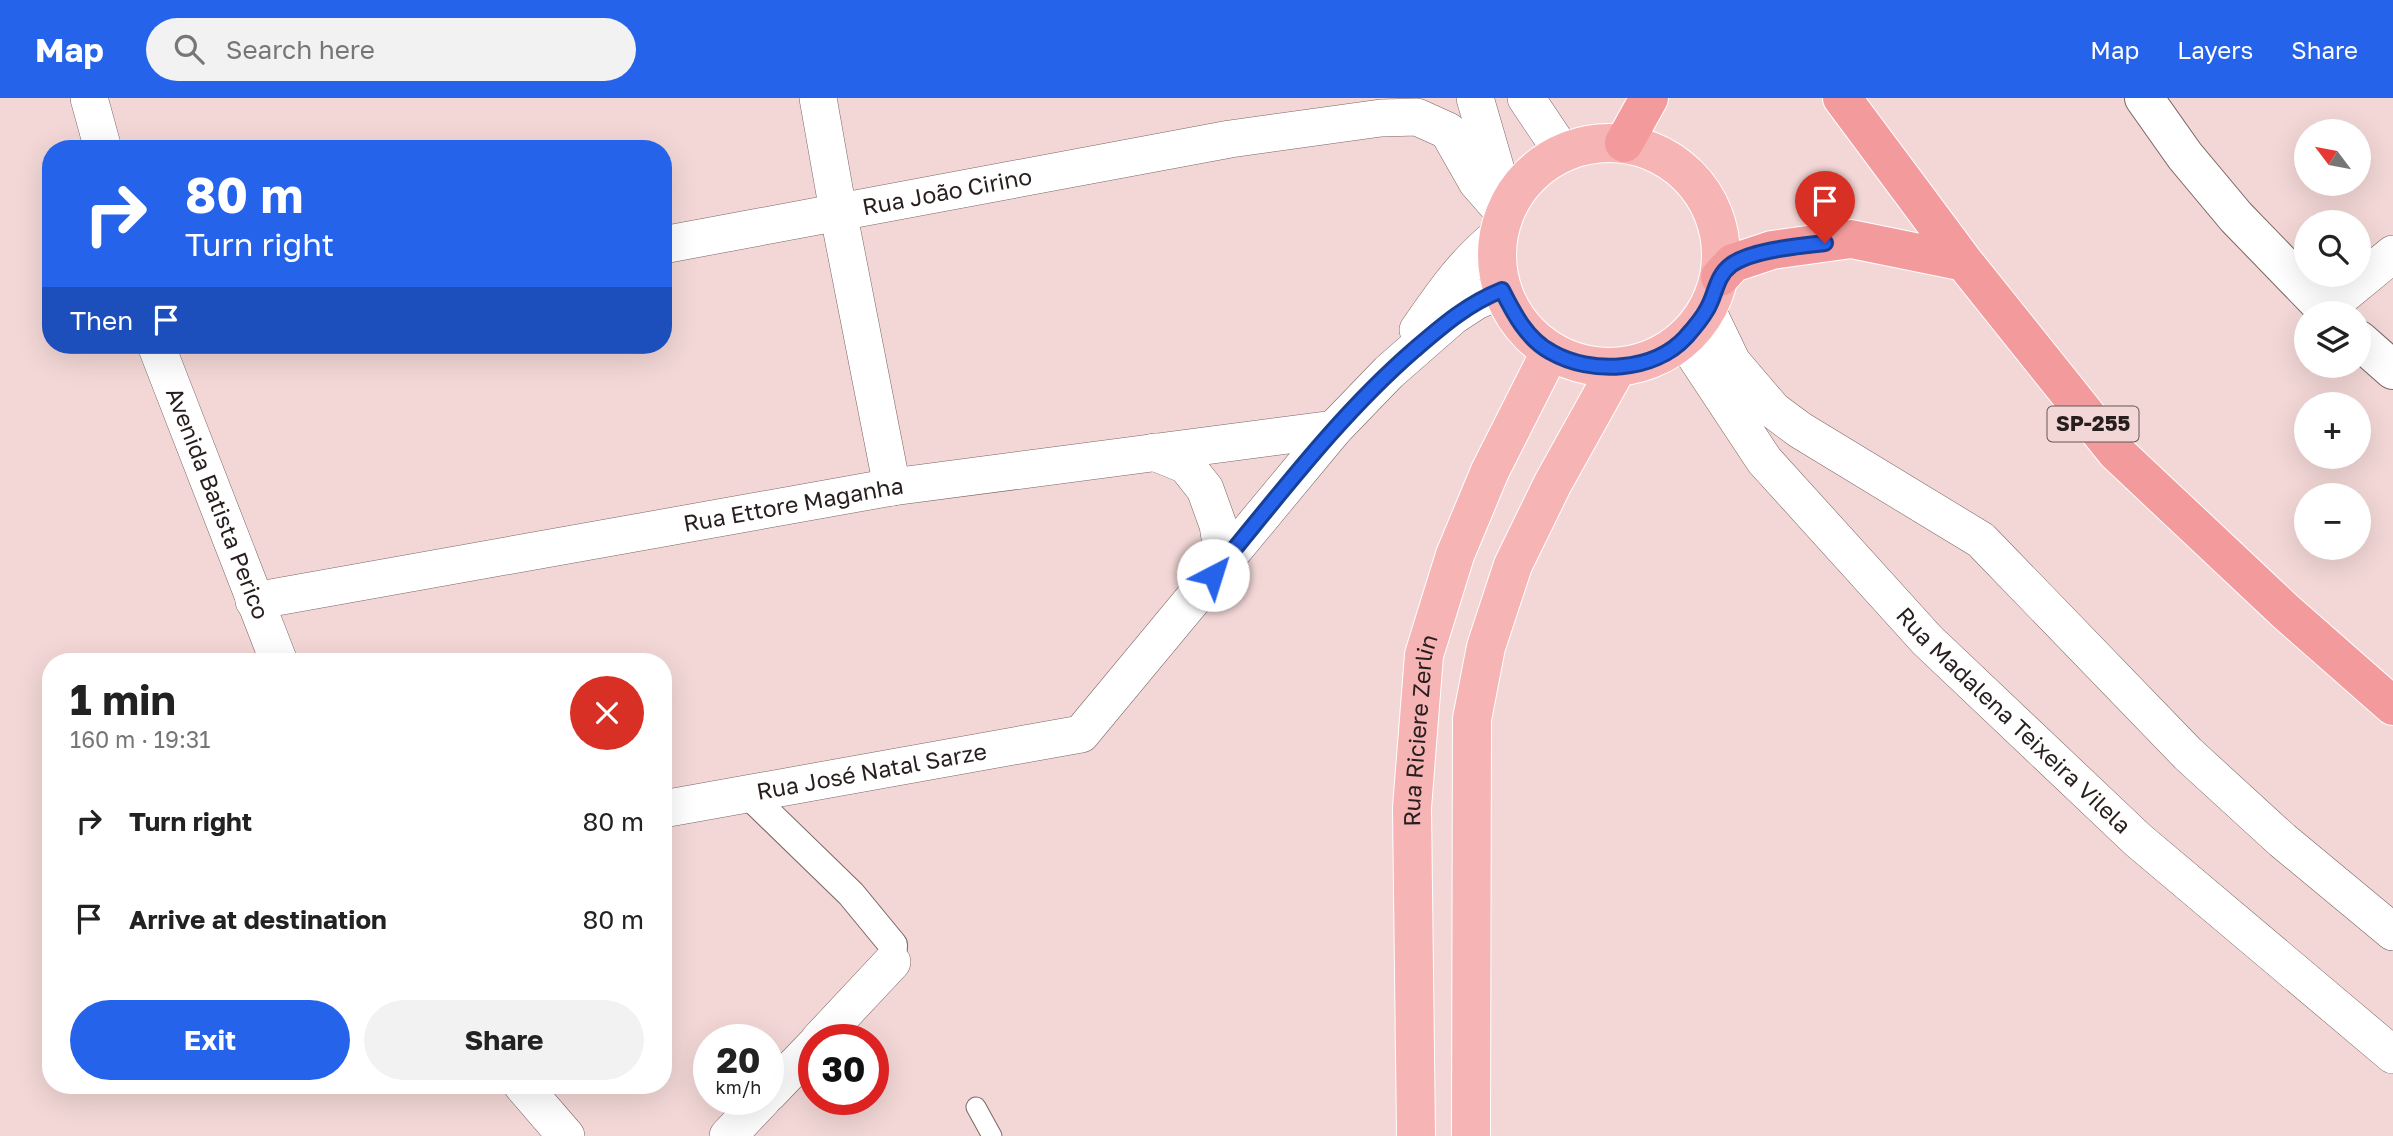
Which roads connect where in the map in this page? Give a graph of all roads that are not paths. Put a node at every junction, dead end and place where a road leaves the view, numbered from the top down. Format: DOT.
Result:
graph roads {
  1 [pos="89,98"];
  2 [pos="818,98"];
  3 [pos="1360,98"];
  4 [pos="1475,98"];
  5 [pos="1526,98"];
  6 [pos="1649,98"];
  7 [pos="1842,98"];
  8 [pos="2144,98"];
  9 [pos="1230,139"];
  10 [pos="101,140"];
  11 [pos="1623,144"];
  12 [pos="1563,153"];
  13 [pos="838,211"];
  14 [pos="1504,219"];
  15 [pos="672,243"];
  16 [pos="2393,254"];
  17 [pos="1964,262"];
  18 [pos="1502,290"];
  19 [pos="2316,301"];
  20 [pos="2340,301"];
  21 [pos="1703,309"];
  22 [pos="2371,351"];
  23 [pos="1550,352"];
  24 [pos="159,354"];
  25 [pos="1617,368"];
  26 [pos="2393,370"];
  27 [pos="1389,372"];
  28 [pos="1334,429"];
  29 [pos="1154,452"];
  30 [pos="892,487"];
  31 [pos="1213,575"];
  32 [pos="254,601"];
  33 [pos="275,653"];
  34 [pos="2393,706"];
  35 [pos="748,794"];
  36 [pos="672,807"];
  37 [pos="2393,932"];
  38 [pos="892,962"];
  39 [pos="834,1024"];
  40 [pos="2393,1055"];
  41 [pos="798,1062"];
  42 [pos="784,1077"];
  43 [pos="530,1094"];
  44 [pos="976,1107"];
  45 [pos="748,1115"];
  46 [pos="566,1136"];
  47 [pos="728,1136"];
  48 [pos="992,1136"];
  49 [pos="1416,1136"];
  50 [pos="1471,1136"];
  1 -- 10 [label="street"];
  2 -- 13 [label="street"];
  3 -- 9 [label="street"];
  4 -- 14 [label="street"];
  5 -- 12 [label="street"];
  6 -- 11 [label="highway"];
  7 -- 17 [label="highway, SP-255"];
  8 -- 19 [label="street"];
  9 -- 13 [label="street, Rua João Cirino"];
  9 -- 14 [label="street"];
  11 -- 12 [label="main road"];
  11 -- 21 [label="main road"];
  12 -- 14 [label="main road"];
  13 -- 15 [label="street, Rua João Cirino"];
  13 -- 30 [label="street"];
  14 -- 18 [label="main road"];
  14 -- 27 [label="street"];
  16 -- 20 [label="street"];
  17 -- 21 [label="highway"];
  17 -- 34 [label="highway, SP-255"];
  18 -- 23 [label="main road"];
  18 -- 27 [label="street"];
  21 -- 25 [label="main road"];
  21 -- 37 [label="street"];
  21 -- 40 [label="street, Rua Madalena Teixeira Vilela"];
  22 -- 26 [label="street"];
  23 -- 25 [label="main road"];
  23 -- 49 [label="main road, Rua Riciere Zerlin"];
  24 -- 32 [label="street, Avenida Batista Perico"];
  25 -- 50 [label="main road, Rua Riciere Zerlin"];
  27 -- 28 [label="street"];
  28 -- 29 [label="street, Rua Ettore Maganha"];
  28 -- 31 [label="street"];
  29 -- 30 [label="street, Rua Ettore Maganha"];
  29 -- 31 [label="street"];
  30 -- 32 [label="street, Rua Ettore Maganha"];
  31 -- 35 [label="street, Rua José Natal Sarze"];
  32 -- 33 [label="street, Avenida Batista Perico"];
  35 -- 36 [label="street, Rua José Natal Sarze"];
  35 -- 38 [label="street"];
  38 -- 39 [label="street"];
  41 -- 42 [label="street"];
  43 -- 46 [label="street"];
  44 -- 48 [label="lane"];
  45 -- 47 [label="street"];
}
